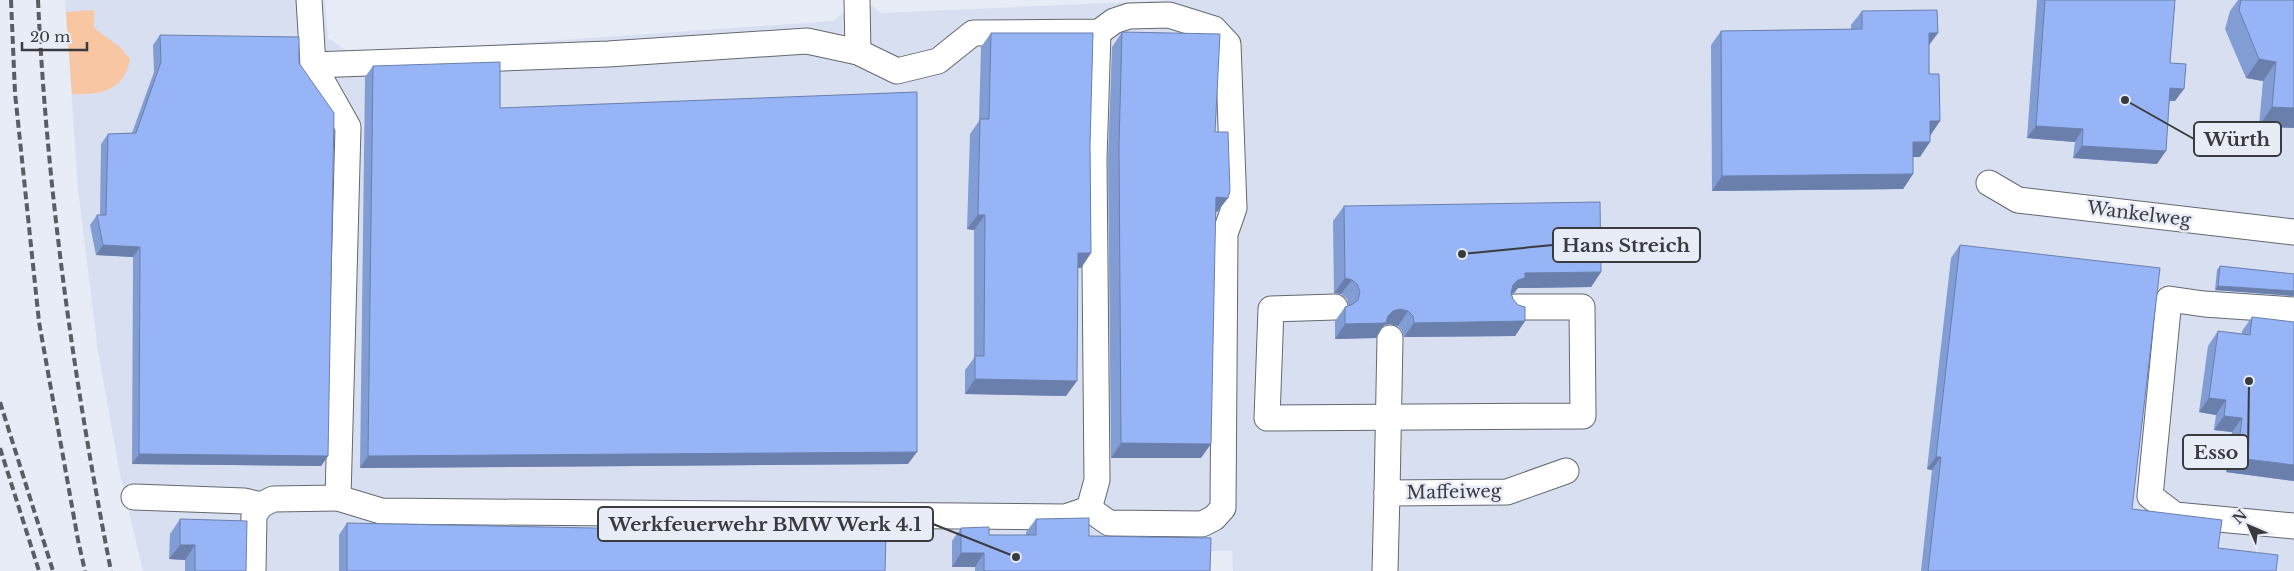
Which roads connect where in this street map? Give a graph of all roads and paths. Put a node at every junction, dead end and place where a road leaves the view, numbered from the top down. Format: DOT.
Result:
graph roads {
  1 [pos="309,0"];
  2 [pos="857,0"];
  3 [pos="1098,32"];
  4 [pos="858,52"];
  5 [pos="313,65"];
  6 [pos="1989,183"];
  7 [pos="2294,232"];
  8 [pos="1335,307"];
  9 [pos="1515,307"];
  10 [pos="2294,310"];
  11 [pos="1390,338"];
  12 [pos="1387,418"];
  13 [pos="1566,471"];
  14 [pos="1387,493"];
  15 [pos="134,497"];
  16 [pos="338,498"];
  17 [pos="261,505"];
  18 [pos="1089,509"];
  19 [pos="2294,526"];
  20 [pos="253,571"];
  21 [pos="1385,571"];
  1 -- 5 [label="street"];
  2 -- 4 [label="street"];
  3 -- 4 [label="street"];
  3 -- 18 [label="street"];
  3 -- 18 [label="street"];
  4 -- 5 [label="street"];
  5 -- 16 [label="street"];
  6 -- 7 [label="street, Wankelweg"];
  8 -- 12 [label="street"];
  9 -- 12 [label="street"];
  10 -- 19 [label="street"];
  11 -- 12 [label="street"];
  12 -- 14 [label="street"];
  13 -- 14 [label="street, Maffeiweg"];
  14 -- 21 [label="street, Maffeiweg"];
  15 -- 17 [label="street"];
  16 -- 17 [label="street"];
  16 -- 18 [label="street"];
  17 -- 20 [label="street"];
}
